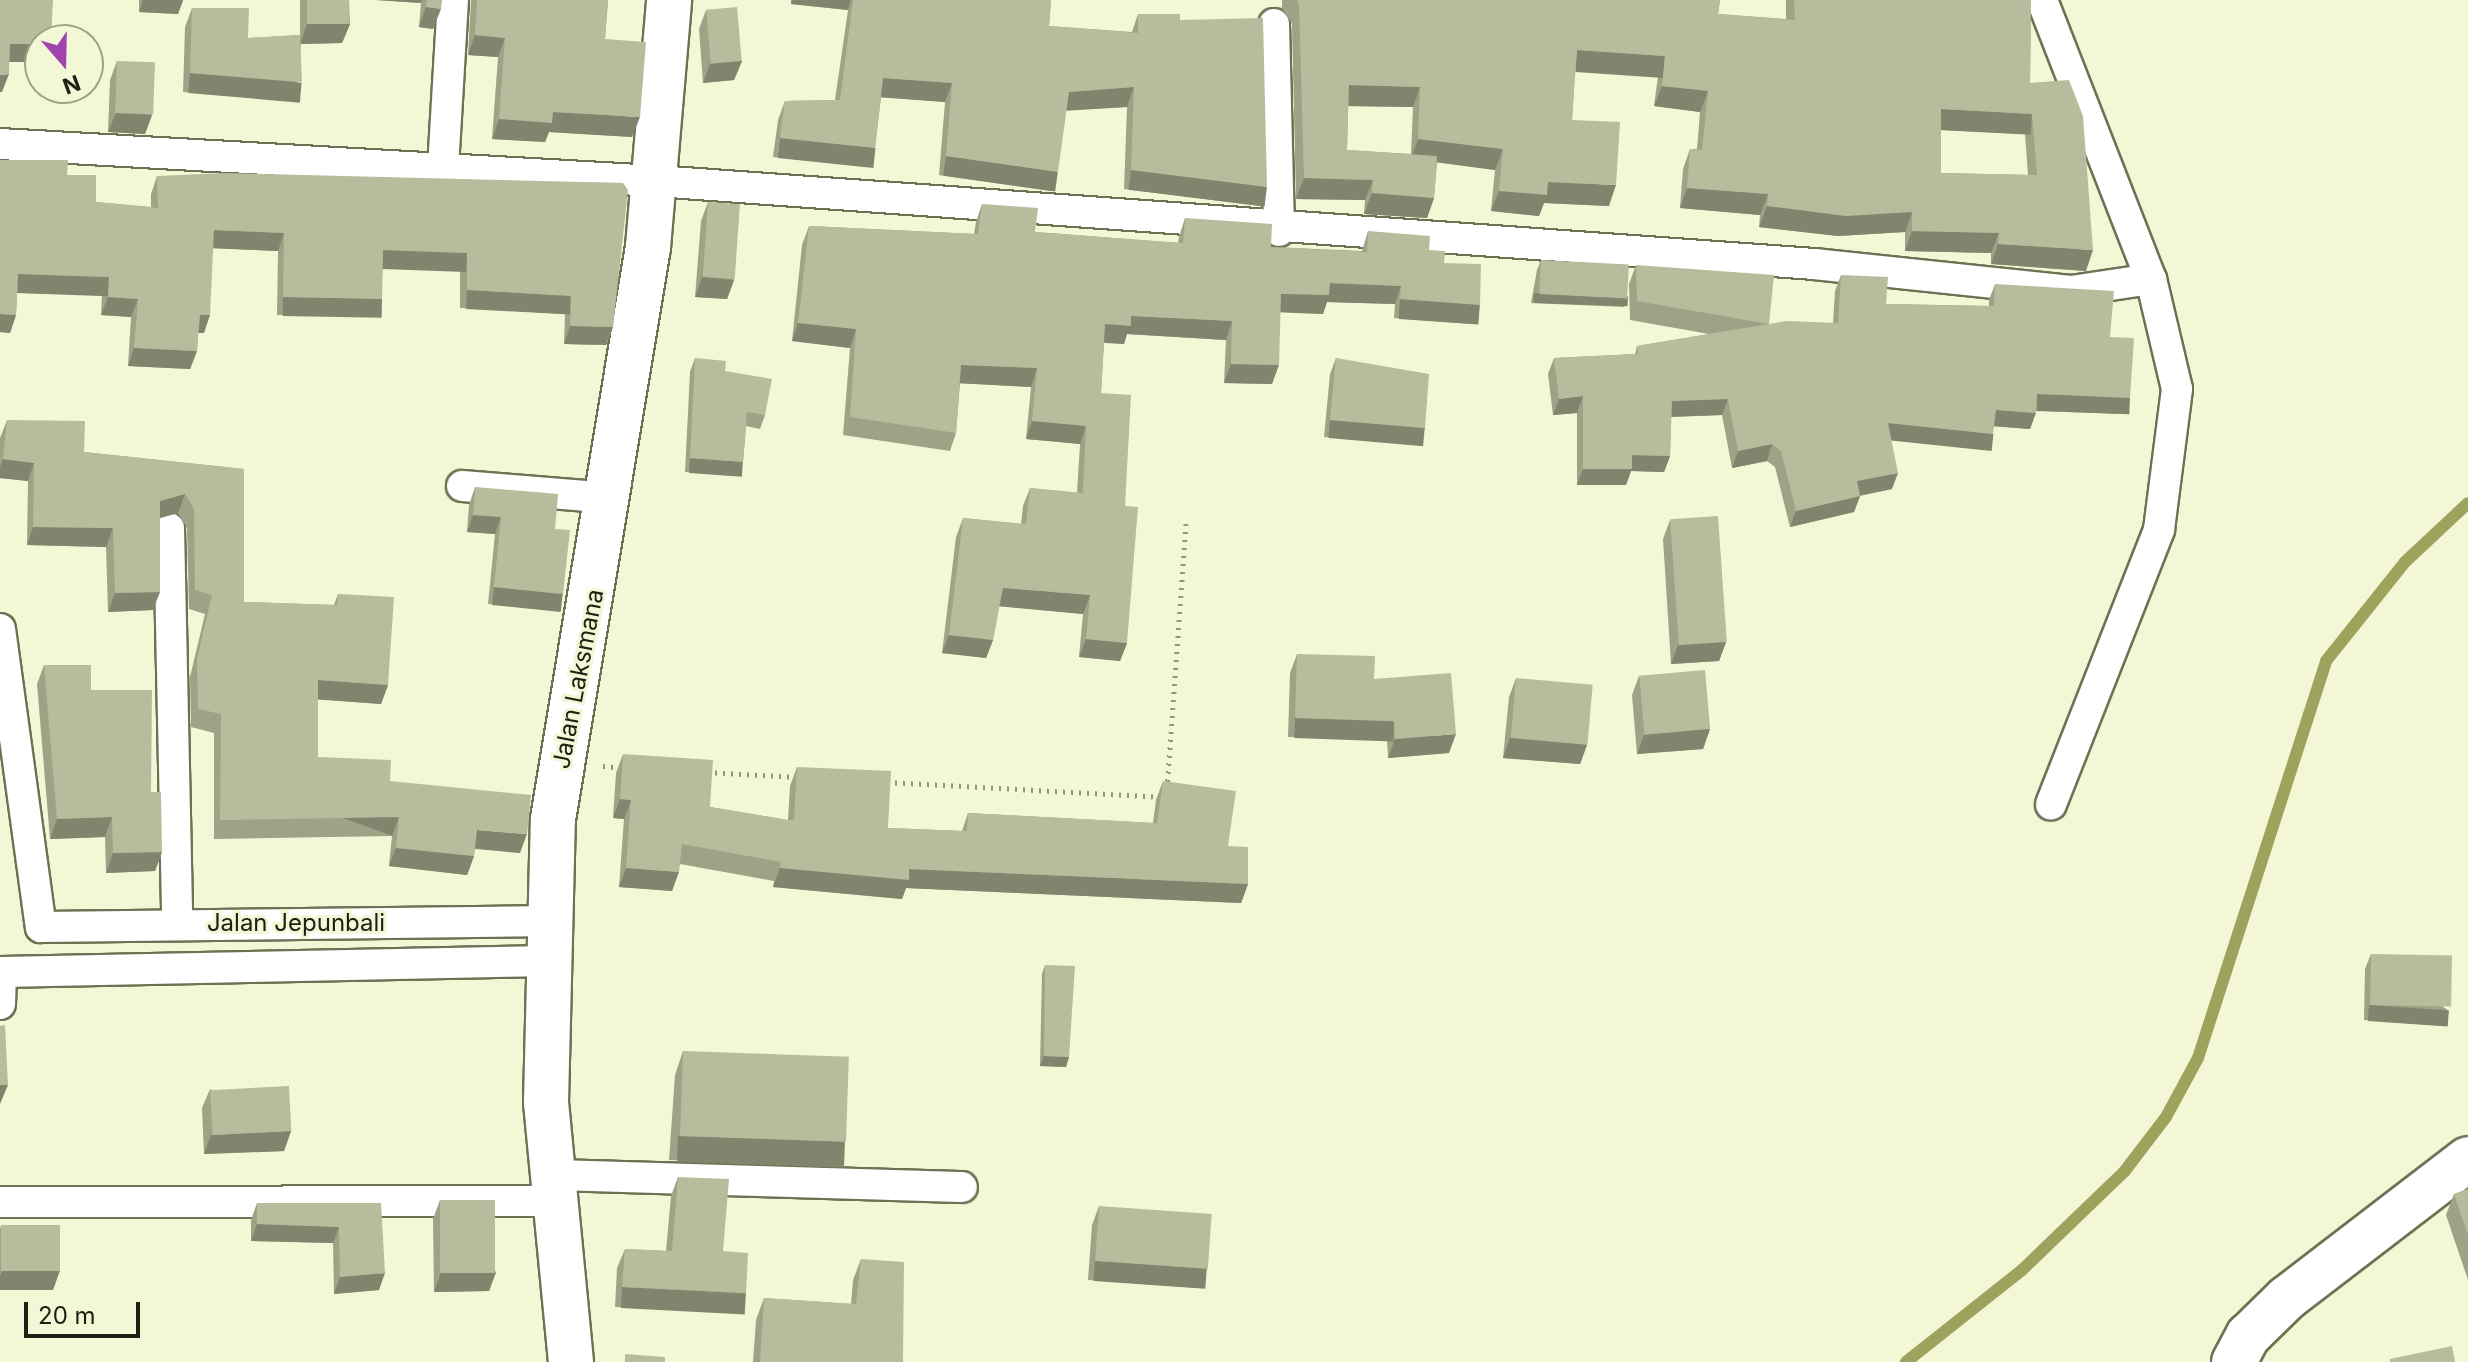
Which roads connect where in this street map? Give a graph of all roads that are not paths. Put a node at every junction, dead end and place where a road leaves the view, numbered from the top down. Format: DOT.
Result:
graph roads {
  1 [pos="453,0"];
  2 [pos="669,0"];
  3 [pos="2042,0"];
  4 [pos="1274,24"];
  5 [pos="0,144"];
  6 [pos="443,168"];
  7 [pos="656,181"];
  8 [pos="1279,231"];
  9 [pos="2151,279"];
  10 [pos="462,486"];
  11 [pos="611,498"];
  12 [pos="169,528"];
  13 [pos="0,629"];
  14 [pos="2051,804"];
  15 [pos="177,924"];
  16 [pos="550,941"];
  17 [pos="0,1004"];
  18 [pos="2468,1159"];
  19 [pos="962,1187"];
  20 [pos="555,1188"];
  21 [pos="0,1202"];
  22 [pos="571,1362"];
  23 [pos="2234,1362"];
  1 -- 6 [label="street"];
  2 -- 7 [label="street, Jalan Laksmana"];
  3 -- 9 [label="street"];
  4 -- 8 [label="street"];
  5 -- 6 [label="street"];
  6 -- 7 [label="street"];
  7 -- 8 [label="street"];
  7 -- 11 [label="street, Jalan Laksmana"];
  8 -- 9 [label="street"];
  9 -- 14 [label="street"];
  10 -- 11 [label="street"];
  11 -- 16 [label="street, Jalan Laksmana"];
  12 -- 15 [label="street"];
  13 -- 15 [label="street, Jalan Jepunbali"];
  15 -- 16 [label="street, Jalan Jepunbali"];
  16 -- 17 [label="street"];
  16 -- 20 [label="street, Jalan Laksmana"];
  18 -- 23 [label="street"];
  19 -- 20 [label="street"];
  20 -- 21 [label="street"];
  20 -- 22 [label="street, Jalan Laksmana"];
}
